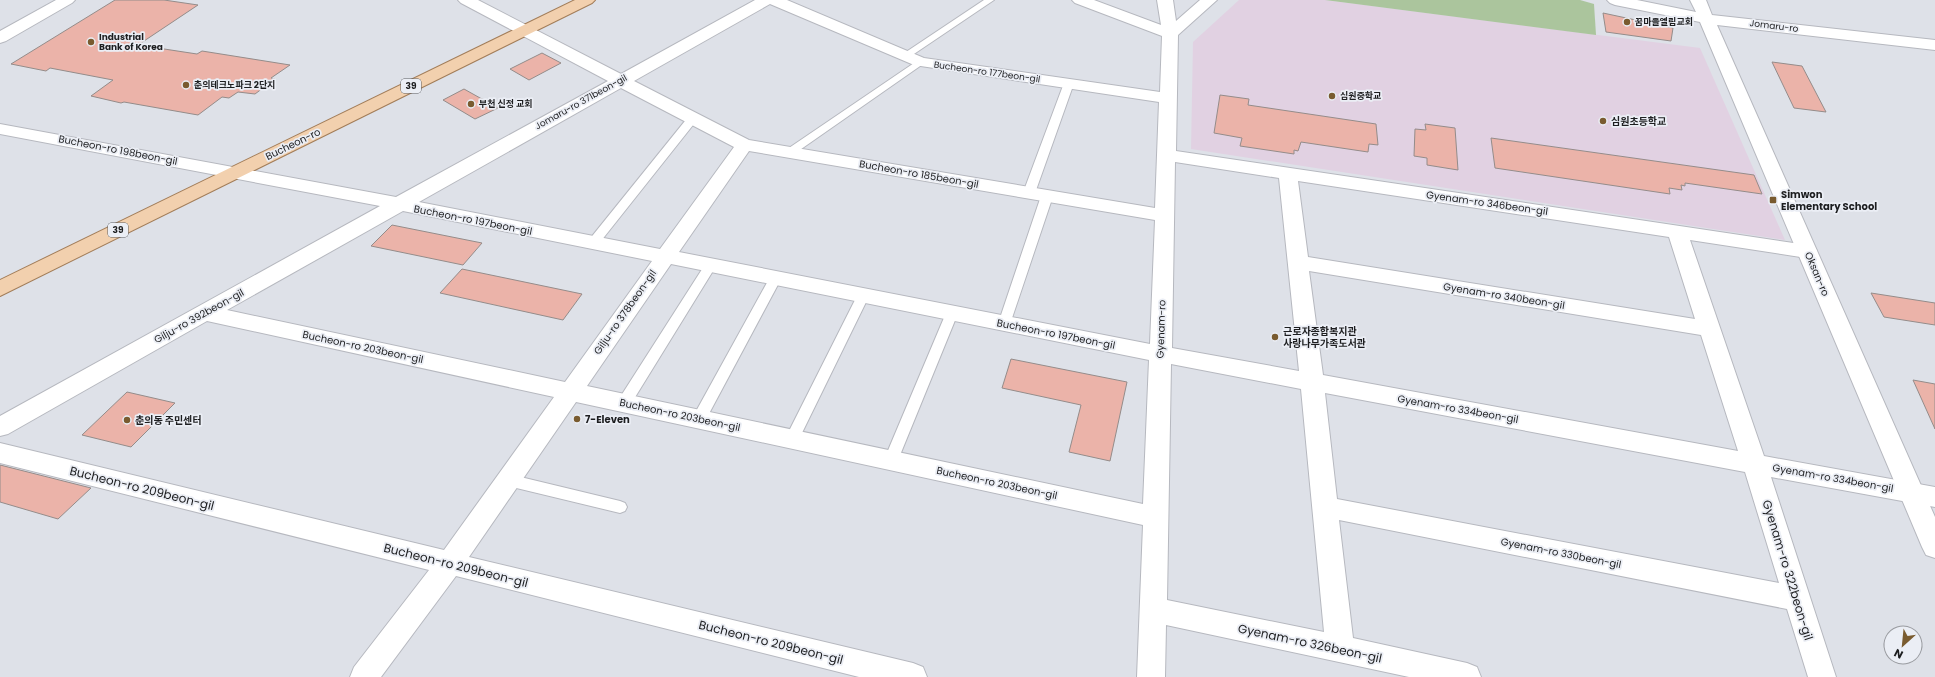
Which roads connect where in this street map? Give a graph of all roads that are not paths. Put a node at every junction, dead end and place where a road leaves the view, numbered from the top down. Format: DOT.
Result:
graph roads {
  1 [pos="67,0"];
  2 [pos="466,0"];
  3 [pos="587,0"];
  4 [pos="766,0"];
  5 [pos="774,0"];
  6 [pos="990,0"];
  7 [pos="1080,0"];
  8 [pos="1166,0"];
  9 [pos="1210,0"];
  10 [pos="1615,0"];
  11 [pos="1698,0"];
  12 [pos="1706,18"];
  13 [pos="525,30"];
  14 [pos="1170,34"];
  15 [pos="0,38"];
  16 [pos="1935,45"];
  17 [pos="913,59"];
  18 [pos="621,80"];
  19 [pos="1069,83"];
  20 [pos="1168,98"];
  21 [pos="693,118"];
  22 [pos="0,129"];
  23 [pos="744,144"];
  24 [pos="790,152"];
  25 [pos="1166,155"];
  26 [pos="236,172"];
  27 [pos="1288,174"];
  28 [pos="1029,193"];
  29 [pos="1047,196"];
  30 [pos="397,205"];
  31 [pos="1165,216"];
  32 [pos="1677,232"];
  33 [pos="593,243"];
  34 [pos="1807,251"];
  35 [pos="664,257"];
  36 [pos="1298,262"];
  37 [pos="710,266"];
  38 [pos="775,279"];
  39 [pos="0,289"];
  40 [pos="863,296"];
  41 [pos="204,313"];
  42 [pos="952,313"];
  43 [pos="1004,324"];
  44 [pos="1710,329"];
  45 [pos="1160,354"];
  46 [pos="1312,382"];
  47 [pos="570,391"];
  48 [pos="624,403"];
  49 [pos="699,419"];
  50 [pos="0,427"];
  51 [pos="792,439"];
  52 [pos="0,453"];
  53 [pos="891,460"];
  54 [pos="1755,464"];
  55 [pos="508,480"];
  56 [pos="1923,495"];
  57 [pos="620,506"];
  58 [pos="1325,506"];
  59 [pos="1156,516"];
  60 [pos="1935,547"];
  61 [pos="450,563"];
  62 [pos="1798,599"];
  63 [pos="1153,610"];
  64 [pos="1340,648"];
  65 [pos="364,677"];
  66 [pos="913,677"];
  67 [pos="1151,677"];
  68 [pos="1467,677"];
  69 [pos="1822,677"];
  1 -- 15 [label="street"];
  2 -- 13 [label="street, Bucheon-ro 185beon-gil"];
  3 -- 13 [label="main road, Bucheon-ro / 39"];
  4 -- 18 [label="street, Jomaru-ro 371beon-gil"];
  5 -- 17 [label="street, Bucheon-ro 177beon-gil"];
  6 -- 17 [label="lane"];
  7 -- 14 [label="street"];
  8 -- 14 [label="street, Gyenam-ro"];
  9 -- 14 [label="street"];
  10 -- 12 [label="street, Jomaru-ro"];
  11 -- 12 [label="street, Oksan-ro"];
  12 -- 16 [label="street, Jomaru-ro"];
  12 -- 34 [label="street, Oksan-ro"];
  13 -- 18 [label="street, Bucheon-ro 185beon-gil"];
  13 -- 26 [label="main road, Bucheon-ro / 39"];
  14 -- 20 [label="street, Gyenam-ro"];
  17 -- 19 [label="street, Bucheon-ro 177beon-gil"];
  17 -- 24 [label="lane"];
  18 -- 21 [label="street, Bucheon-ro 185beon-gil"];
  18 -- 30 [label="street, Jomaru-ro 371beon-gil"];
  19 -- 20 [label="street, Bucheon-ro 177beon-gil"];
  19 -- 28 [label="lane"];
  20 -- 25 [label="street, Gyenam-ro"];
  21 -- 23 [label="street, Bucheon-ro 185beon-gil"];
  21 -- 33 [label="lane"];
  22 -- 26 [label="street, Bucheon-ro 198beon-gil"];
  23 -- 24 [label="street, Bucheon-ro 185beon-gil"];
  23 -- 35 [label="street, Gilju-ro 378beon-gil"];
  24 -- 28 [label="street, Bucheon-ro 185beon-gil"];
  25 -- 27 [label="street, Gyenam-ro 346beon-gil"];
  25 -- 31 [label="street, Gyenam-ro"];
  26 -- 30 [label="street, Bucheon-ro 197beon-gil"];
  26 -- 39 [label="main road, Bucheon-ro / 39"];
  27 -- 32 [label="street, Gyenam-ro 346beon-gil"];
  27 -- 36 [label="street"];
  28 -- 29 [label="street, Bucheon-ro 185beon-gil"];
  29 -- 31 [label="street, Bucheon-ro 185beon-gil"];
  29 -- 43 [label="lane"];
  30 -- 33 [label="street, Bucheon-ro 197beon-gil"];
  30 -- 41 [label="street, Gilju-ro 392beon-gil"];
  31 -- 45 [label="street, Gyenam-ro"];
  32 -- 34 [label="street, Gyenam-ro 346beon-gil"];
  32 -- 44 [label="street"];
  33 -- 35 [label="street, Bucheon-ro 197beon-gil"];
  34 -- 56 [label="street, Oksan-ro"];
  35 -- 37 [label="street, Bucheon-ro 197beon-gil"];
  35 -- 47 [label="street, Gilju-ro 378beon-gil"];
  36 -- 44 [label="street, Gyenam-ro 340beon-gil"];
  36 -- 46 [label="street"];
  37 -- 38 [label="street, Bucheon-ro 197beon-gil"];
  37 -- 48 [label="lane"];
  38 -- 40 [label="street, Bucheon-ro 197beon-gil"];
  38 -- 49 [label="lane"];
  40 -- 42 [label="street, Bucheon-ro 197beon-gil"];
  40 -- 51 [label="lane"];
  41 -- 47 [label="street, Bucheon-ro 203beon-gil"];
  41 -- 50 [label="street, Gilju-ro 392beon-gil"];
  42 -- 43 [label="street, Bucheon-ro 197beon-gil"];
  42 -- 53 [label="lane"];
  43 -- 45 [label="street, Bucheon-ro 197beon-gil"];
  44 -- 54 [label="street"];
  45 -- 46 [label="street, Gyenam-ro 334beon-gil"];
  45 -- 59 [label="street, Gyenam-ro"];
  46 -- 54 [label="street, Gyenam-ro 334beon-gil"];
  46 -- 58 [label="street"];
  47 -- 48 [label="street, Bucheon-ro 203beon-gil"];
  47 -- 55 [label="street, Gilju-ro 378beon-gil"];
  48 -- 49 [label="street, Bucheon-ro 203beon-gil"];
  49 -- 51 [label="street, Bucheon-ro 203beon-gil"];
  51 -- 53 [label="street, Bucheon-ro 203beon-gil"];
  52 -- 61 [label="street, Bucheon-ro 209beon-gil"];
  53 -- 59 [label="street, Bucheon-ro 203beon-gil"];
  54 -- 56 [label="street, Gyenam-ro 334beon-gil"];
  54 -- 62 [label="street, Gyenam-ro 322beon-gil"];
  55 -- 57 [label="lane"];
  55 -- 61 [label="street, Gilju-ro 378beon-gil"];
  56 -- 60 [label="street, Oksan-ro"];
  58 -- 62 [label="street, Gyenam-ro 330beon-gil"];
  58 -- 64 [label="street"];
  59 -- 63 [label="street, Gyenam-ro"];
  61 -- 65 [label="street, Gilju-ro 378beon-gil"];
  61 -- 66 [label="street, Bucheon-ro 209beon-gil"];
  62 -- 69 [label="street, Gyenam-ro 322beon-gil"];
  63 -- 64 [label="street, Gyenam-ro 326beon-gil"];
  63 -- 67 [label="street, Gyenam-ro"];
  64 -- 68 [label="street, Gyenam-ro 326beon-gil"];
}
